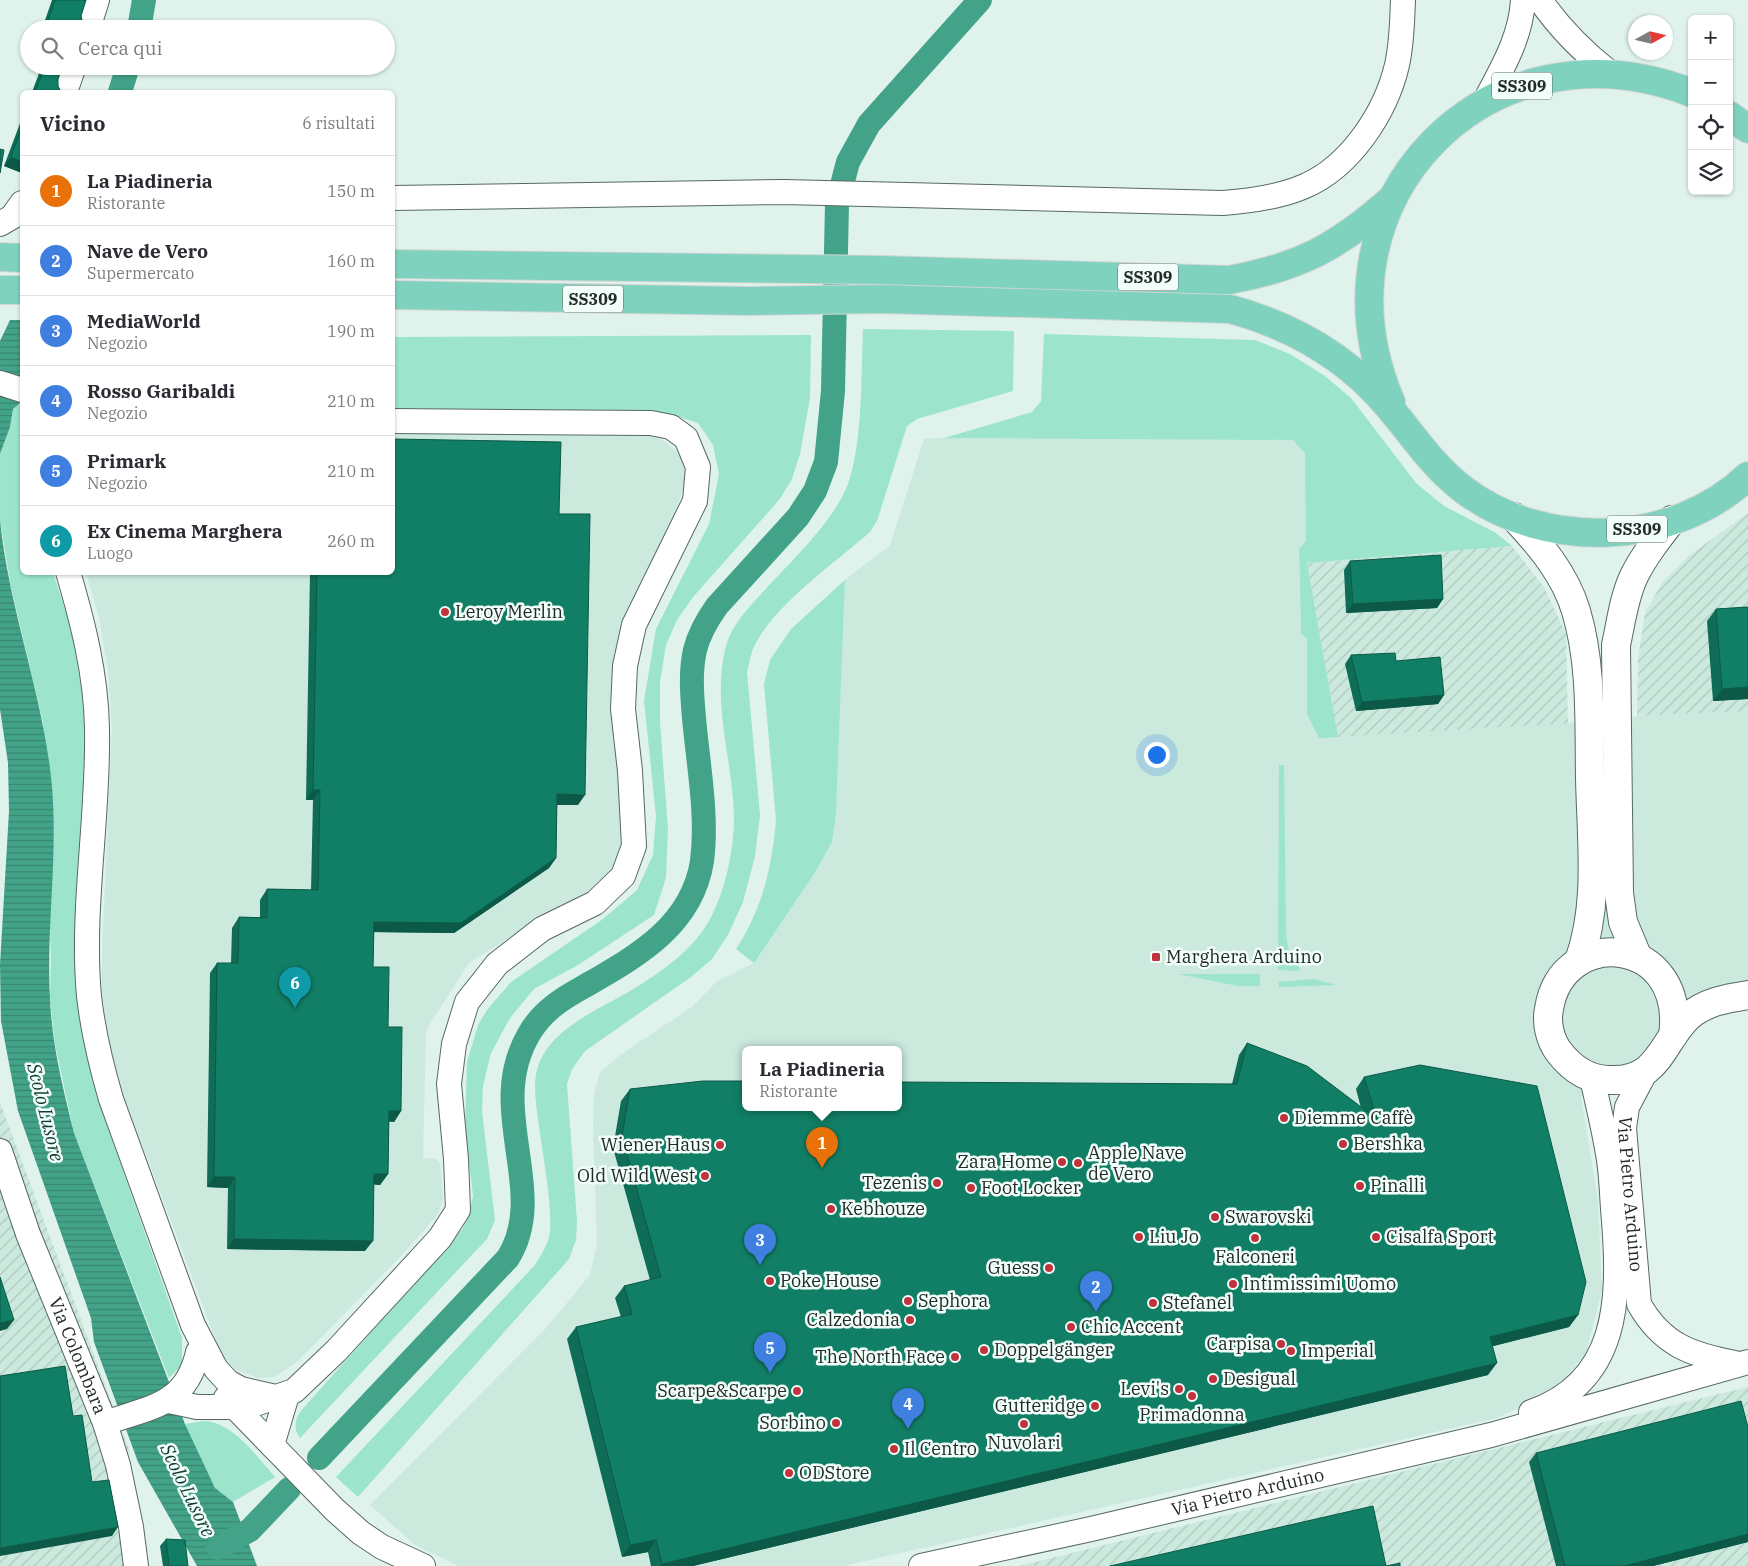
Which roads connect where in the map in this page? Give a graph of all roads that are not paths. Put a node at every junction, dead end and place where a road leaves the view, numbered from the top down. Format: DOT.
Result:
graph roads {
  1 [pos="97,0"];
  2 [pos="1403,0"];
  3 [pos="1523,0"];
  4 [pos="1540,0"];
  5 [pos="91,20"];
  6 [pos="1610,73"];
  7 [pos="71,75"];
  8 [pos="66,90"];
  9 [pos="1688,91"];
  10 [pos="1484,103"];
  11 [pos="1733,118"];
  12 [pos="1748,129"];
  13 [pos="395,198"];
  14 [pos="1393,198"];
  15 [pos="20,206"];
  16 [pos="0,224"];
  17 [pos="0,257"];
  18 [pos="20,258"];
  19 [pos="395,264"];
  20 [pos="0,290"];
  21 [pos="20,290"];
  22 [pos="395,295"];
  23 [pos="0,383"];
  24 [pos="20,389"];
  25 [pos="395,421"];
  26 [pos="1408,431"];
  27 [pos="1748,476"];
  28 [pos="1514,517"];
  29 [pos="1672,520"];
  30 [pos="69,575"];
  31 [pos="1638,958"];
  32 [pos="1579,961"];
  33 [pos="1748,995"];
  34 [pos="1673,1036"];
  35 [pos="1646,1071"];
  36 [pos="1592,1078"];
  37 [pos="0,1151"];
  38 [pos="1637,1289"];
  39 [pos="194,1325"];
  40 [pos="198,1352"];
  41 [pos="1744,1363"];
  42 [pos="280,1396"];
  43 [pos="169,1401"];
  44 [pos="233,1407"];
  45 [pos="1574,1412"];
  46 [pos="114,1419"];
  47 [pos="1491,1435"];
  48 [pos="275,1448"];
  49 [pos="136,1566"];
  50 [pos="423,1566"];
  51 [pos="921,1566"];
  1 -- 5 [label="street"];
  2 -- 13 [label="street"];
  3 -- 10 [label="street"];
  4 -- 6 [label="street"];
  6 -- 9 [label="main road, SS309"];
  6 -- 10 [label="main road, SS309"];
  7 -- 8 [label="street"];
  10 -- 14 [label="main road, SS309"];
  11 -- 12 [label="main road"];
  14 -- 19 [label="main road, SS309"];
  14 -- 26 [label="main road, SS309"];
  15 -- 16 [label="street"];
  17 -- 18 [label="main road"];
  20 -- 21 [label="main road"];
  22 -- 26 [label="main road, SS309"];
  23 -- 24 [label="street"];
  25 -- 42 [label="street"];
  26 -- 28 [label="main road, SS309"];
  27 -- 29 [label="main road, SS309"];
  28 -- 29 [label="main road, SS309"];
  28 -- 32 [label="street"];
  29 -- 31 [label="street"];
  30 -- 39 [label="street"];
  31 -- 32 [label="street"];
  31 -- 34 [label="street"];
  32 -- 36 [label="street"];
  33 -- 34 [label="street"];
  34 -- 35 [label="street"];
  35 -- 36 [label="street"];
  35 -- 38 [label="street, Via Pietro Arduino"];
  36 -- 47 [label="street"];
  37 -- 46 [label="street, Via Colombara"];
  38 -- 41 [label="street, Via Pietro Arduino"];
  38 -- 45 [label="street, Via Pietro Arduino"];
  39 -- 40 [label="street"];
  39 -- 42 [label="street"];
  40 -- 43 [label="street"];
  40 -- 44 [label="street"];
  41 -- 45 [label="street, Via Pietro Arduino"];
  42 -- 44 [label="street"];
  42 -- 48 [label="street"];
  43 -- 44 [label="street"];
  43 -- 46 [label="street"];
  44 -- 48 [label="street"];
  45 -- 47 [label="street, Via Pietro Arduino"];
  46 -- 49 [label="street, Via Colombara"];
  47 -- 51 [label="street, Via Pietro Arduino"];
  48 -- 50 [label="street"];
}
